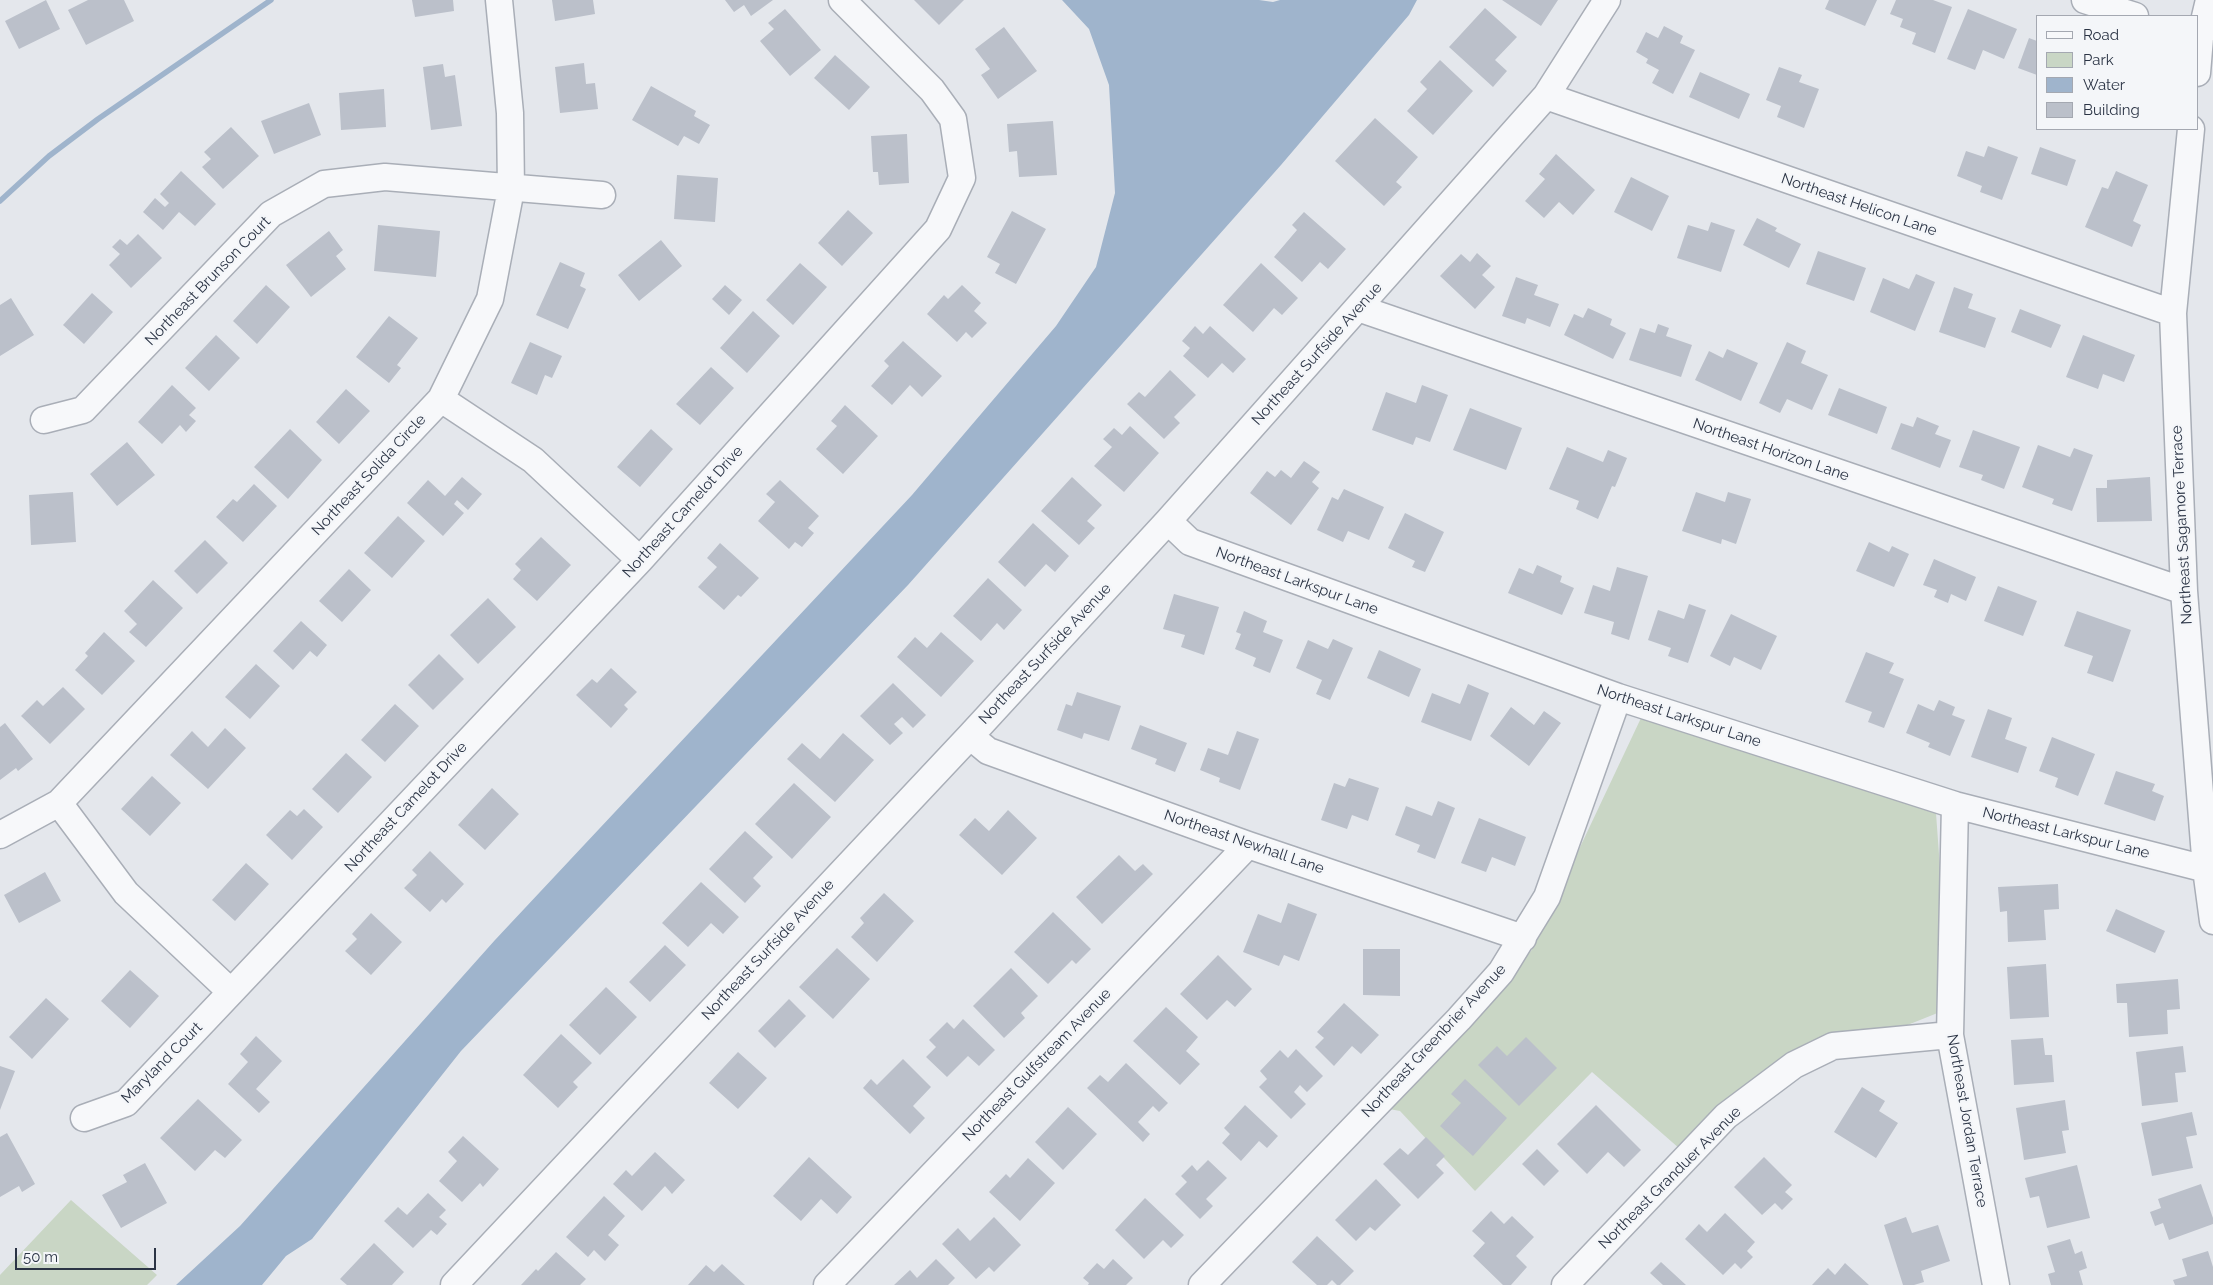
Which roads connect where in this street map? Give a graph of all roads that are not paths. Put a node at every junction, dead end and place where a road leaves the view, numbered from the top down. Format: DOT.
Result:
graph roads {
  1 [pos="499,0"];
  2 [pos="842,0"];
  3 [pos="1607,0"];
  4 [pos="2085,0"];
  5 [pos="2208,0"];
  6 [pos="2132,15"];
  7 [pos="2198,37"];
  8 [pos="1546,96"];
  9 [pos="2191,130"];
  10 [pos="511,189"];
  11 [pos="602,195"];
  12 [pos="1358,308"];
  13 [pos="2173,313"];
  14 [pos="441,399"];
  15 [pos="44,420"];
  16 [pos="1168,521"];
  17 [pos="640,560"];
  18 [pos="2184,591"];
  19 [pos="1618,697"];
  20 [pos="970,736"];
  21 [pos="59,803"];
  22 [pos="1954,805"];
  23 [pos="0,835"];
  24 [pos="1248,844"];
  25 [pos="2206,869"];
  26 [pos="2213,920"];
  27 [pos="1523,938"];
  28 [pos="231,992"];
  29 [pos="1950,1035"];
  30 [pos="84,1118"];
  31 [pos="454,1285"];
  32 [pos="827,1285"];
  33 [pos="1202,1285"];
  34 [pos="1565,1285"];
  35 [pos="1996,1285"];
  1 -- 10 [label="street, Northeast Solida Circle"];
  2 -- 17 [label="street, Northeast Camelot Drive"];
  3 -- 8 [label="street, Northeast Surfside Avenue"];
  4 -- 6 [label="street"];
  5 -- 7 [label="street"];
  8 -- 12 [label="street, Northeast Surfside Avenue"];
  8 -- 13 [label="street, Northeast Helicon Lane"];
  9 -- 13 [label="street, Northeast Sagamore Terrace"];
  10 -- 11 [label="street, Northeast Brunson Court"];
  10 -- 14 [label="street, Northeast Solida Circle"];
  10 -- 15 [label="street, Northeast Brunson Court"];
  12 -- 16 [label="street, Northeast Surfside Avenue"];
  12 -- 18 [label="street, Northeast Horizon Lane"];
  13 -- 18 [label="street, Northeast Sagamore Terrace"];
  14 -- 17 [label="street"];
  14 -- 21 [label="street, Northeast Solida Circle"];
  16 -- 19 [label="street, Northeast Larkspur Lane"];
  16 -- 20 [label="street, Northeast Surfside Avenue"];
  17 -- 28 [label="street, Northeast Camelot Drive"];
  18 -- 25 [label="street, Northeast Sagamore Terrace"];
  19 -- 22 [label="street, Northeast Larkspur Lane"];
  19 -- 27 [label="street, Northeast Greenbrier Avenue"];
  20 -- 24 [label="street, Northeast Newhall Lane"];
  20 -- 31 [label="street, Northeast Surfside Avenue"];
  21 -- 23 [label="street, Northeast Solida Circle"];
  21 -- 28 [label="street"];
  22 -- 25 [label="street, Northeast Larkspur Lane"];
  22 -- 29 [label="street, Northeast Jordan Terrace"];
  24 -- 27 [label="street, Northeast Newhall Lane"];
  24 -- 32 [label="street, Northeast Gulfstream Avenue"];
  25 -- 26 [label="street, Northeast Sagamore Terrace"];
  27 -- 33 [label="street, Northeast Greenbrier Avenue"];
  28 -- 30 [label="street, Maryland Court"];
  29 -- 34 [label="street, Northeast Granduer Avenue"];
  29 -- 35 [label="street, Northeast Jordan Terrace"];
}
